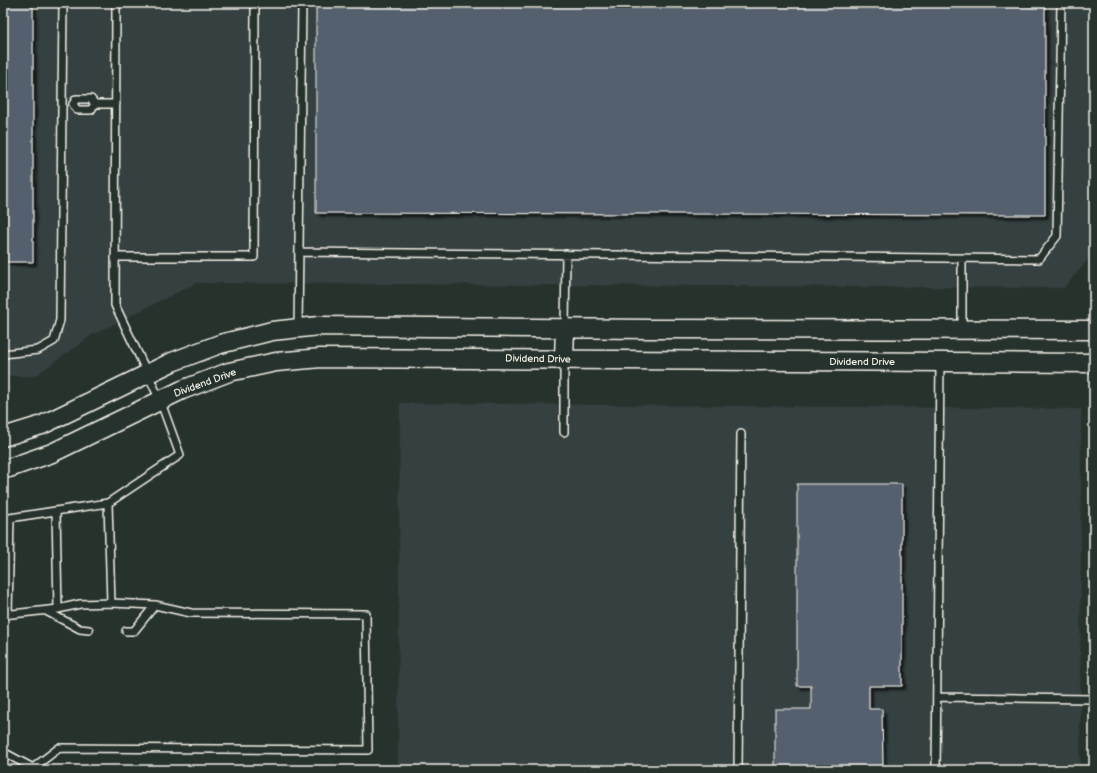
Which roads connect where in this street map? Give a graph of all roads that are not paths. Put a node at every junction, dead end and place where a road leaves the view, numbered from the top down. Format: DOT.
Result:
graph roads {
  1 [pos="63,3"];
  2 [pos="116,3"];
  3 [pos="255,3"];
  4 [pos="302,3"];
  5 [pos="1061,3"];
  6 [pos="62,104"];
  7 [pos="73,104"];
  8 [pos="95,104"];
  9 [pos="116,104"];
  10 [pos="299,252"];
  11 [pos="566,254"];
  12 [pos="115,257"];
  13 [pos="962,258"];
  14 [pos="298,328"];
  15 [pos="565,328"];
  16 [pos="962,329"];
  17 [pos="1094,330"];
  18 [pos="3,354"];
  19 [pos="564,359"];
  20 [pos="940,362"];
  21 [pos="1094,363"];
  22 [pos="148,374"];
  23 [pos="160,400"];
  24 [pos="564,432"];
  25 [pos="740,434"];
  26 [pos="3,438"];
  27 [pos="3,469"];
  28 [pos="108,503"];
  29 [pos="56,511"];
  30 [pos="6,518"];
  31 [pos="111,603"];
  32 [pos="155,605"];
  33 [pos="58,609"];
  34 [pos="46,611"];
  35 [pos="5,615"];
  36 [pos="89,630"];
  37 [pos="126,631"];
  38 [pos="937,697"];
  39 [pos="1094,698"];
  40 [pos="3,752"];
  41 [pos="33,769"];
  42 [pos="738,770"];
  43 [pos="936,770"];
  1 -- 6 [label="lane"];
  2 -- 9 [label="lane"];
  3 -- 12 [label="lane"];
  4 -- 10 [label="lane"];
  5 -- 13 [label="lane"];
  6 -- 7 [label="lane"];
  6 -- 18 [label="lane"];
  7 -- 8 [label="lane"];
  7 -- 8 [label="lane"];
  8 -- 9 [label="lane"];
  9 -- 12 [label="lane"];
  10 -- 11 [label="lane"];
  10 -- 14 [label="lane"];
  11 -- 13 [label="lane"];
  11 -- 15 [label="lane"];
  12 -- 22 [label="lane"];
  13 -- 16 [label="lane"];
  14 -- 15 [label="street"];
  14 -- 22 [label="street"];
  15 -- 16 [label="street"];
  15 -- 19 [label="street"];
  16 -- 17 [label="street"];
  19 -- 20 [label="street, Dividend Drive"];
  19 -- 23 [label="street, Dividend Drive"];
  19 -- 24 [label="lane"];
  20 -- 21 [label="street, Dividend Drive"];
  20 -- 38 [label="lane"];
  22 -- 23 [label="lane"];
  22 -- 26 [label="street"];
  23 -- 27 [label="street, Dividend Drive"];
  23 -- 28 [label="lane"];
  25 -- 42 [label="lane"];
  28 -- 29 [label="lane"];
  28 -- 31 [label="lane"];
  29 -- 30 [label="lane"];
  29 -- 33 [label="lane"];
  30 -- 35 [label="lane"];
  31 -- 32 [label="lane"];
  31 -- 33 [label="lane"];
  32 -- 37 [label="lane"];
  32 -- 41 [label="lane"];
  33 -- 34 [label="lane"];
  34 -- 35 [label="lane"];
  34 -- 36 [label="lane"];
  38 -- 39 [label="lane"];
  38 -- 43 [label="lane"];
  40 -- 41 [label="lane"];
}
